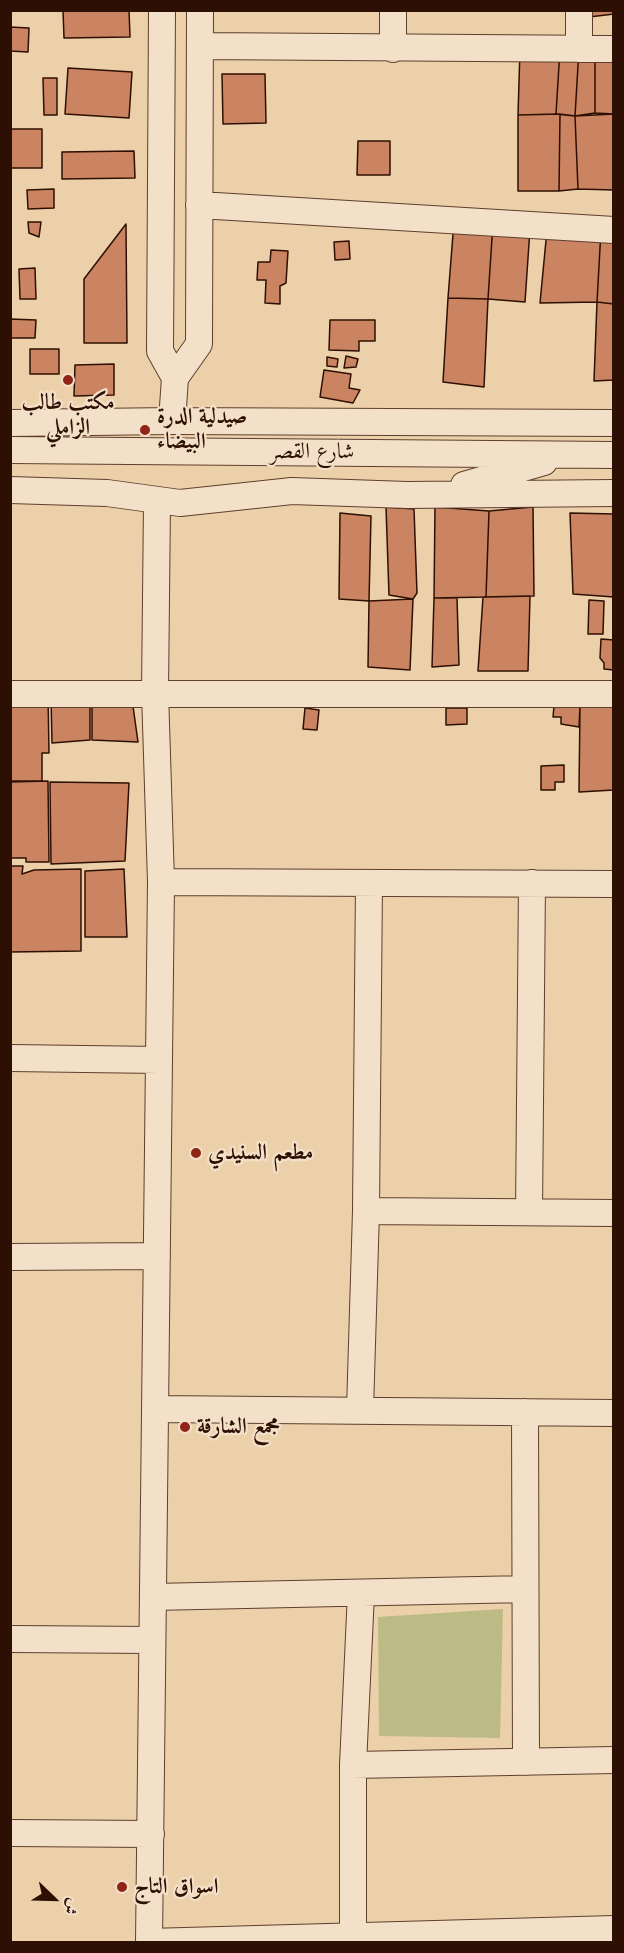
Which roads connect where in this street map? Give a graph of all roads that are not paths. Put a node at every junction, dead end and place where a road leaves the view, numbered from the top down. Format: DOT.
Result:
graph roads {
  1 [pos="162,10"];
  2 [pos="200,10"];
  3 [pos="393,10"];
  4 [pos="579,10"];
  5 [pos="200,46"];
  6 [pos="393,49"];
  7 [pos="579,49"];
  8 [pos="614,49"];
  9 [pos="199,205"];
  10 [pos="614,230"];
  11 [pos="175,378"];
  12 [pos="172,421"];
  13 [pos="10,423"];
  14 [pos="614,423"];
  15 [pos="10,450"];
  16 [pos="569,454"];
  17 [pos="614,455"];
  18 [pos="10,490"];
  19 [pos="614,493"];
  20 [pos="423,494"];
  21 [pos="157,502"];
  22 [pos="155,692"];
  23 [pos="10,693"];
  24 [pos="614,694"];
  25 [pos="161,882"];
  26 [pos="369,883"];
  27 [pos="532,884"];
  28 [pos="614,884"];
  29 [pos="10,1058"];
  30 [pos="159,1060"];
  31 [pos="366,1211"];
  32 [pos="529,1212"];
  33 [pos="614,1213"];
  34 [pos="157,1256"];
  35 [pos="10,1257"];
  36 [pos="155,1409"];
  37 [pos="360,1410"];
  38 [pos="525,1412"];
  39 [pos="614,1413"];
  40 [pos="525,1589"];
  41 [pos="361,1593"];
  42 [pos="153,1597"];
  43 [pos="10,1639"];
  44 [pos="152,1641"];
  45 [pos="614,1760"];
  46 [pos="526,1762"];
  47 [pos="354,1765"];
  48 [pos="10,1833"];
  49 [pos="151,1834"];
  50 [pos="614,1929"];
  51 [pos="353,1936"];
  52 [pos="514,1937"];
  53 [pos="149,1942"];
  1 -- 11 [label="street"];
  2 -- 5 [label="street"];
  3 -- 6 [label="street"];
  4 -- 7 [label="street"];
  5 -- 6 [label="street"];
  5 -- 9 [label="street"];
  6 -- 7 [label="street"];
  7 -- 8 [label="street"];
  9 -- 10 [label="street"];
  9 -- 11 [label="street"];
  11 -- 12 [label="street"];
  12 -- 13 [label="street, شارع القصر"];
  12 -- 14 [label="street, شارع القصر"];
  15 -- 16 [label="street, شارع القصر"];
  16 -- 17 [label="street, شارع القصر"];
  16 -- 20 [label="street"];
  18 -- 21 [label="street"];
  19 -- 20 [label="street"];
  20 -- 21 [label="street"];
  21 -- 22 [label="street"];
  22 -- 23 [label="street"];
  22 -- 24 [label="street"];
  22 -- 25 [label="street"];
  25 -- 26 [label="street"];
  25 -- 30 [label="street"];
  26 -- 27 [label="street"];
  26 -- 31 [label="street"];
  27 -- 28 [label="street"];
  27 -- 32 [label="street"];
  29 -- 30 [label="street"];
  30 -- 34 [label="street"];
  31 -- 32 [label="street"];
  31 -- 37 [label="street"];
  32 -- 33 [label="street"];
  34 -- 35 [label="street"];
  34 -- 36 [label="street"];
  36 -- 37 [label="street"];
  36 -- 42 [label="street"];
  37 -- 38 [label="street"];
  38 -- 39 [label="street"];
  38 -- 40 [label="street"];
  40 -- 41 [label="street"];
  40 -- 46 [label="street"];
  41 -- 42 [label="street"];
  41 -- 47 [label="street"];
  42 -- 44 [label="street"];
  43 -- 44 [label="street"];
  44 -- 49 [label="street"];
  45 -- 46 [label="street"];
  46 -- 47 [label="street"];
  47 -- 51 [label="street"];
  48 -- 49 [label="street"];
  49 -- 53 [label="street"];
  50 -- 52 [label="street"];
  51 -- 52 [label="street"];
  51 -- 53 [label="street"];
}
